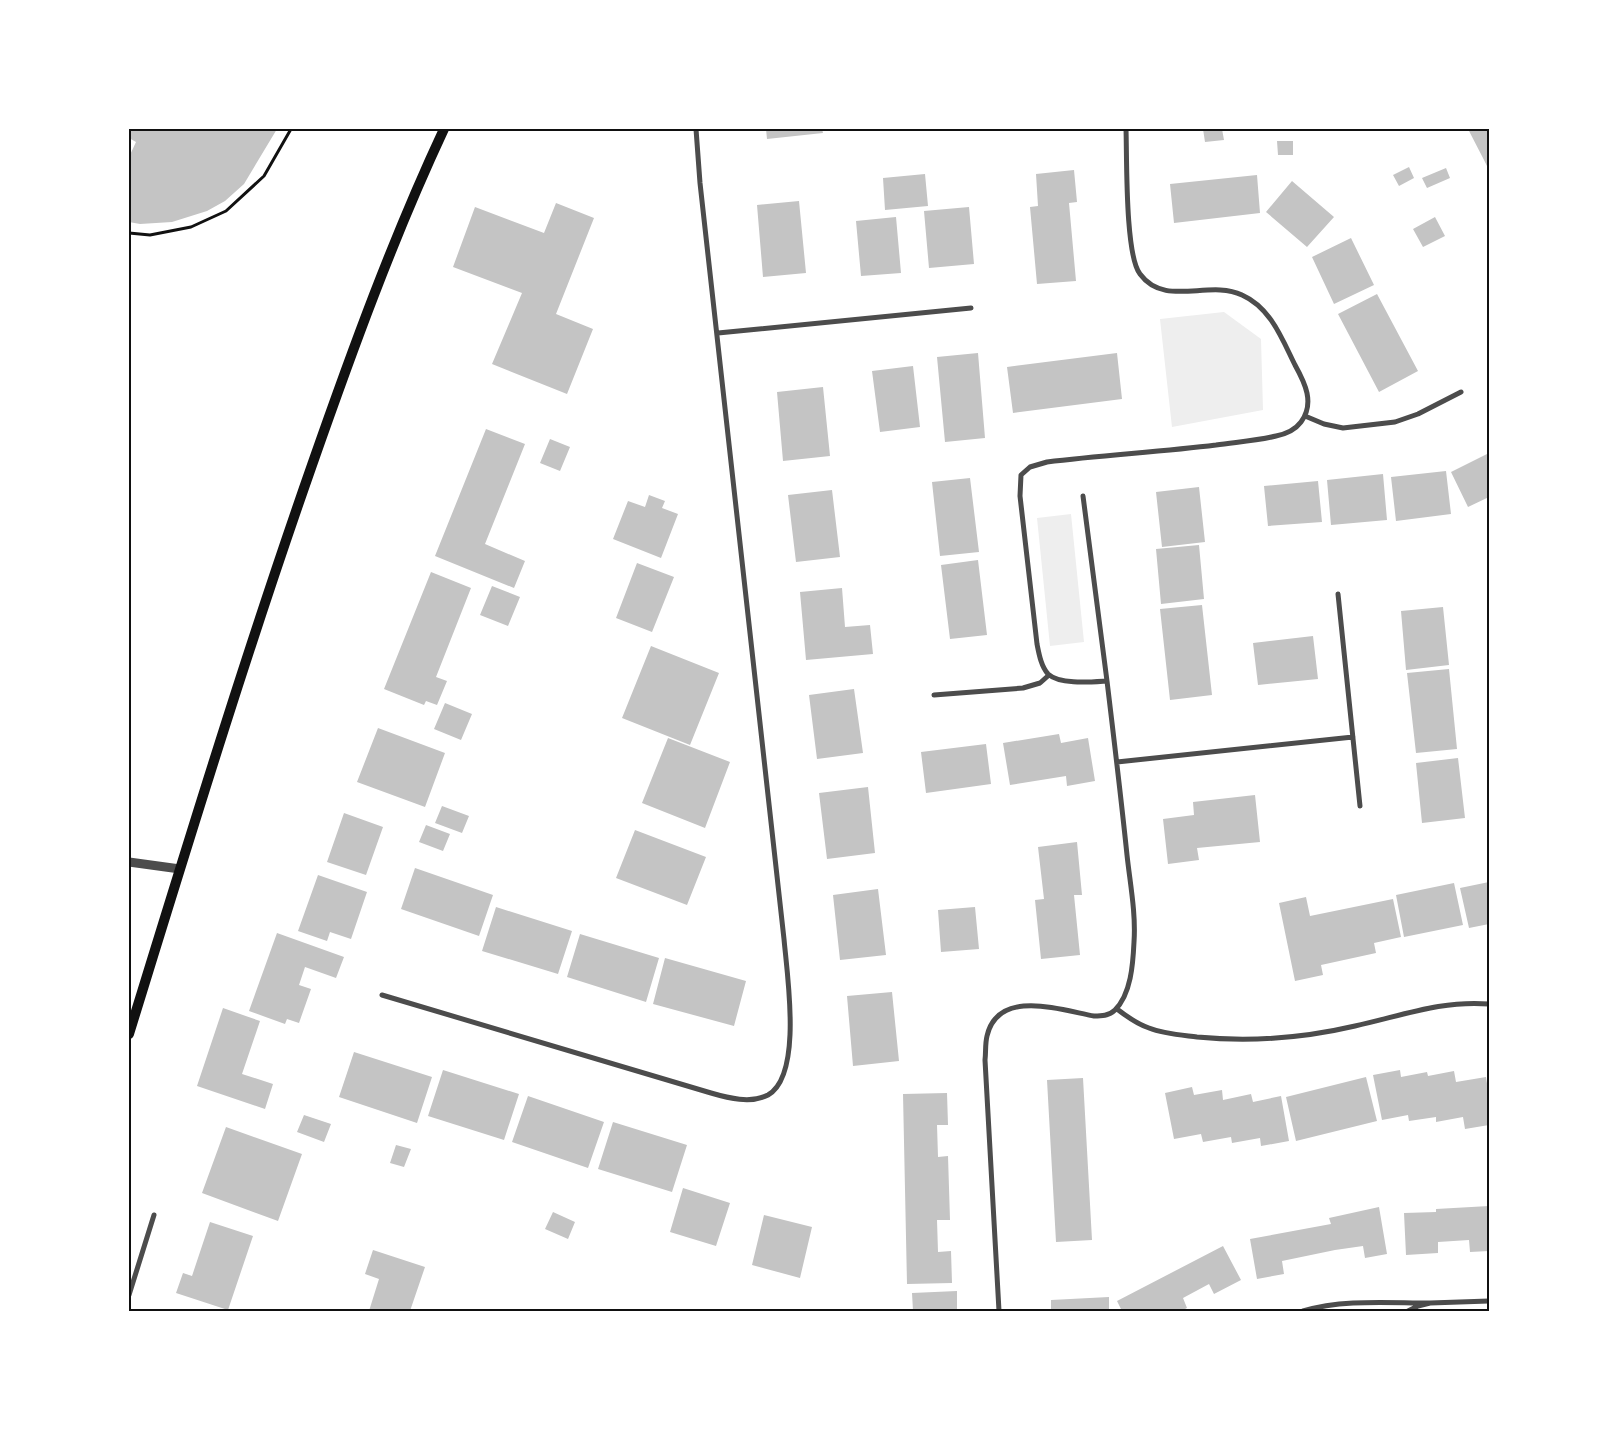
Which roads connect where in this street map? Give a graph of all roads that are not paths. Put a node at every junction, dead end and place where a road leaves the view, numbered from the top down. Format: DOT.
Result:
graph roads {
  1 [pos="444,129"];
  2 [pos="696,129"];
  3 [pos="1126,129"];
  4 [pos="971,308"];
  5 [pos="718,333"];
  6 [pos="1461,392"];
  7 [pos="1305,416"];
  8 [pos="1083,496"];
  9 [pos="1338,594"];
  10 [pos="1050,675"];
  11 [pos="1107,681"];
  12 [pos="934,695"];
  13 [pos="1353,737"];
  14 [pos="1117,762"];
  15 [pos="1360,806"];
  16 [pos="129,862"];
  17 [pos="180,869"];
  18 [pos="382,995"];
  19 [pos="1489,1004"];
  20 [pos="1116,1008"];
  21 [pos="129,1034"];
  22 [pos="154,1215"];
  23 [pos="129,1295"];
  24 [pos="1489,1302"];
  25 [pos="1430,1303"];
  26 [pos="998,1311"];
  27 [pos="1303,1311"];
  28 [pos="1408,1311"];
  1 -- 17 [label="main road"];
  2 -- 5 [label="street"];
  3 -- 7 [label="street"];
  4 -- 5 [label="street"];
  5 -- 18 [label="street"];
  6 -- 7 [label="street"];
  7 -- 10 [label="street"];
  8 -- 11 [label="street"];
  9 -- 13 [label="street"];
  10 -- 11 [label="street"];
  10 -- 12 [label="street"];
  11 -- 14 [label="street"];
  13 -- 14 [label="street"];
  13 -- 15 [label="street"];
  14 -- 20 [label="street"];
  16 -- 17 [label="street"];
  17 -- 21 [label="main road"];
  19 -- 20 [label="street"];
  20 -- 26 [label="street"];
  22 -- 23 [label="street"];
  24 -- 25 [label="street"];
  25 -- 27 [label="street"];
  25 -- 28 [label="street"];
}
